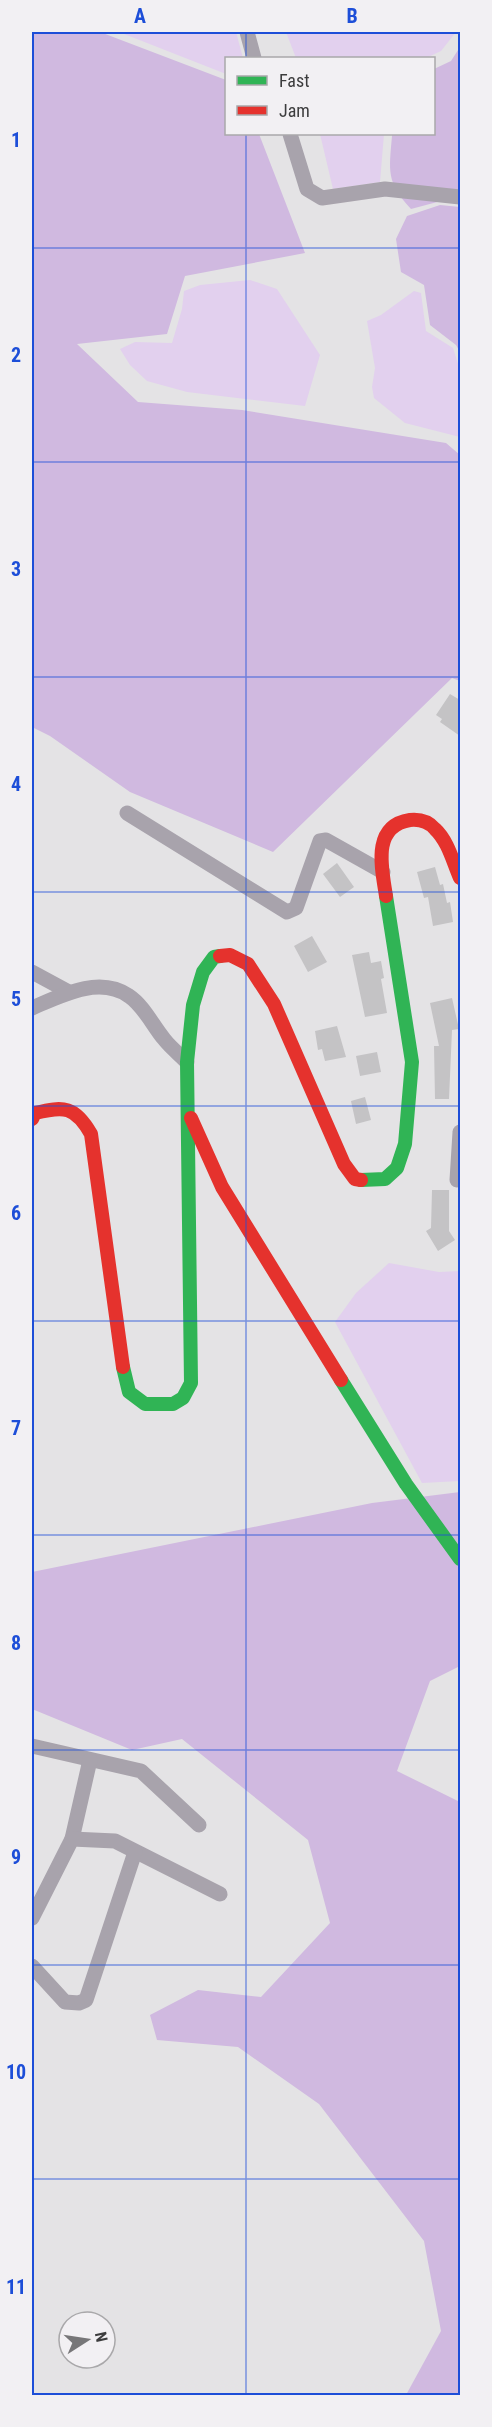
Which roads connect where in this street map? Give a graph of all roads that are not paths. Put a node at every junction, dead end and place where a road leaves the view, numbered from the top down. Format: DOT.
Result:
graph roads {
  1 [pos="247,32"];
  2 [pos="254,57"];
  3 [pos="290,135"];
  4 [pos="460,197"];
  5 [pos="127,813"];
  6 [pos="382,872"];
  7 [pos="460,878"];
  8 [pos="32,972"];
  9 [pos="69,992"];
  10 [pos="32,1008"];
  11 [pos="188,1062"];
  12 [pos="187,1109"];
  13 [pos="32,1119"];
  14 [pos="460,1132"];
  15 [pos="457,1180"];
  16 [pos="460,1559"];
  17 [pos="32,1746"];
  18 [pos="90,1760"];
  19 [pos="199,1825"];
  20 [pos="72,1839"];
  21 [pos="135,1852"];
  22 [pos="220,1894"];
  23 [pos="32,1918"];
  24 [pos="32,1966"];
  1 -- 2 [label="street"];
  3 -- 4 [label="street"];
  5 -- 6 [label="street"];
  6 -- 7 [label="street"];
  6 -- 11 [label="street"];
  8 -- 9 [label="street"];
  9 -- 10 [label="street"];
  9 -- 11 [label="street"];
  11 -- 12 [label="street"];
  12 -- 13 [label="street"];
  12 -- 16 [label="street"];
  14 -- 15 [label="street"];
  17 -- 18 [label="street"];
  18 -- 19 [label="street"];
  18 -- 20 [label="street"];
  20 -- 21 [label="street"];
  20 -- 23 [label="street"];
  21 -- 22 [label="street"];
  21 -- 24 [label="street"];
}
